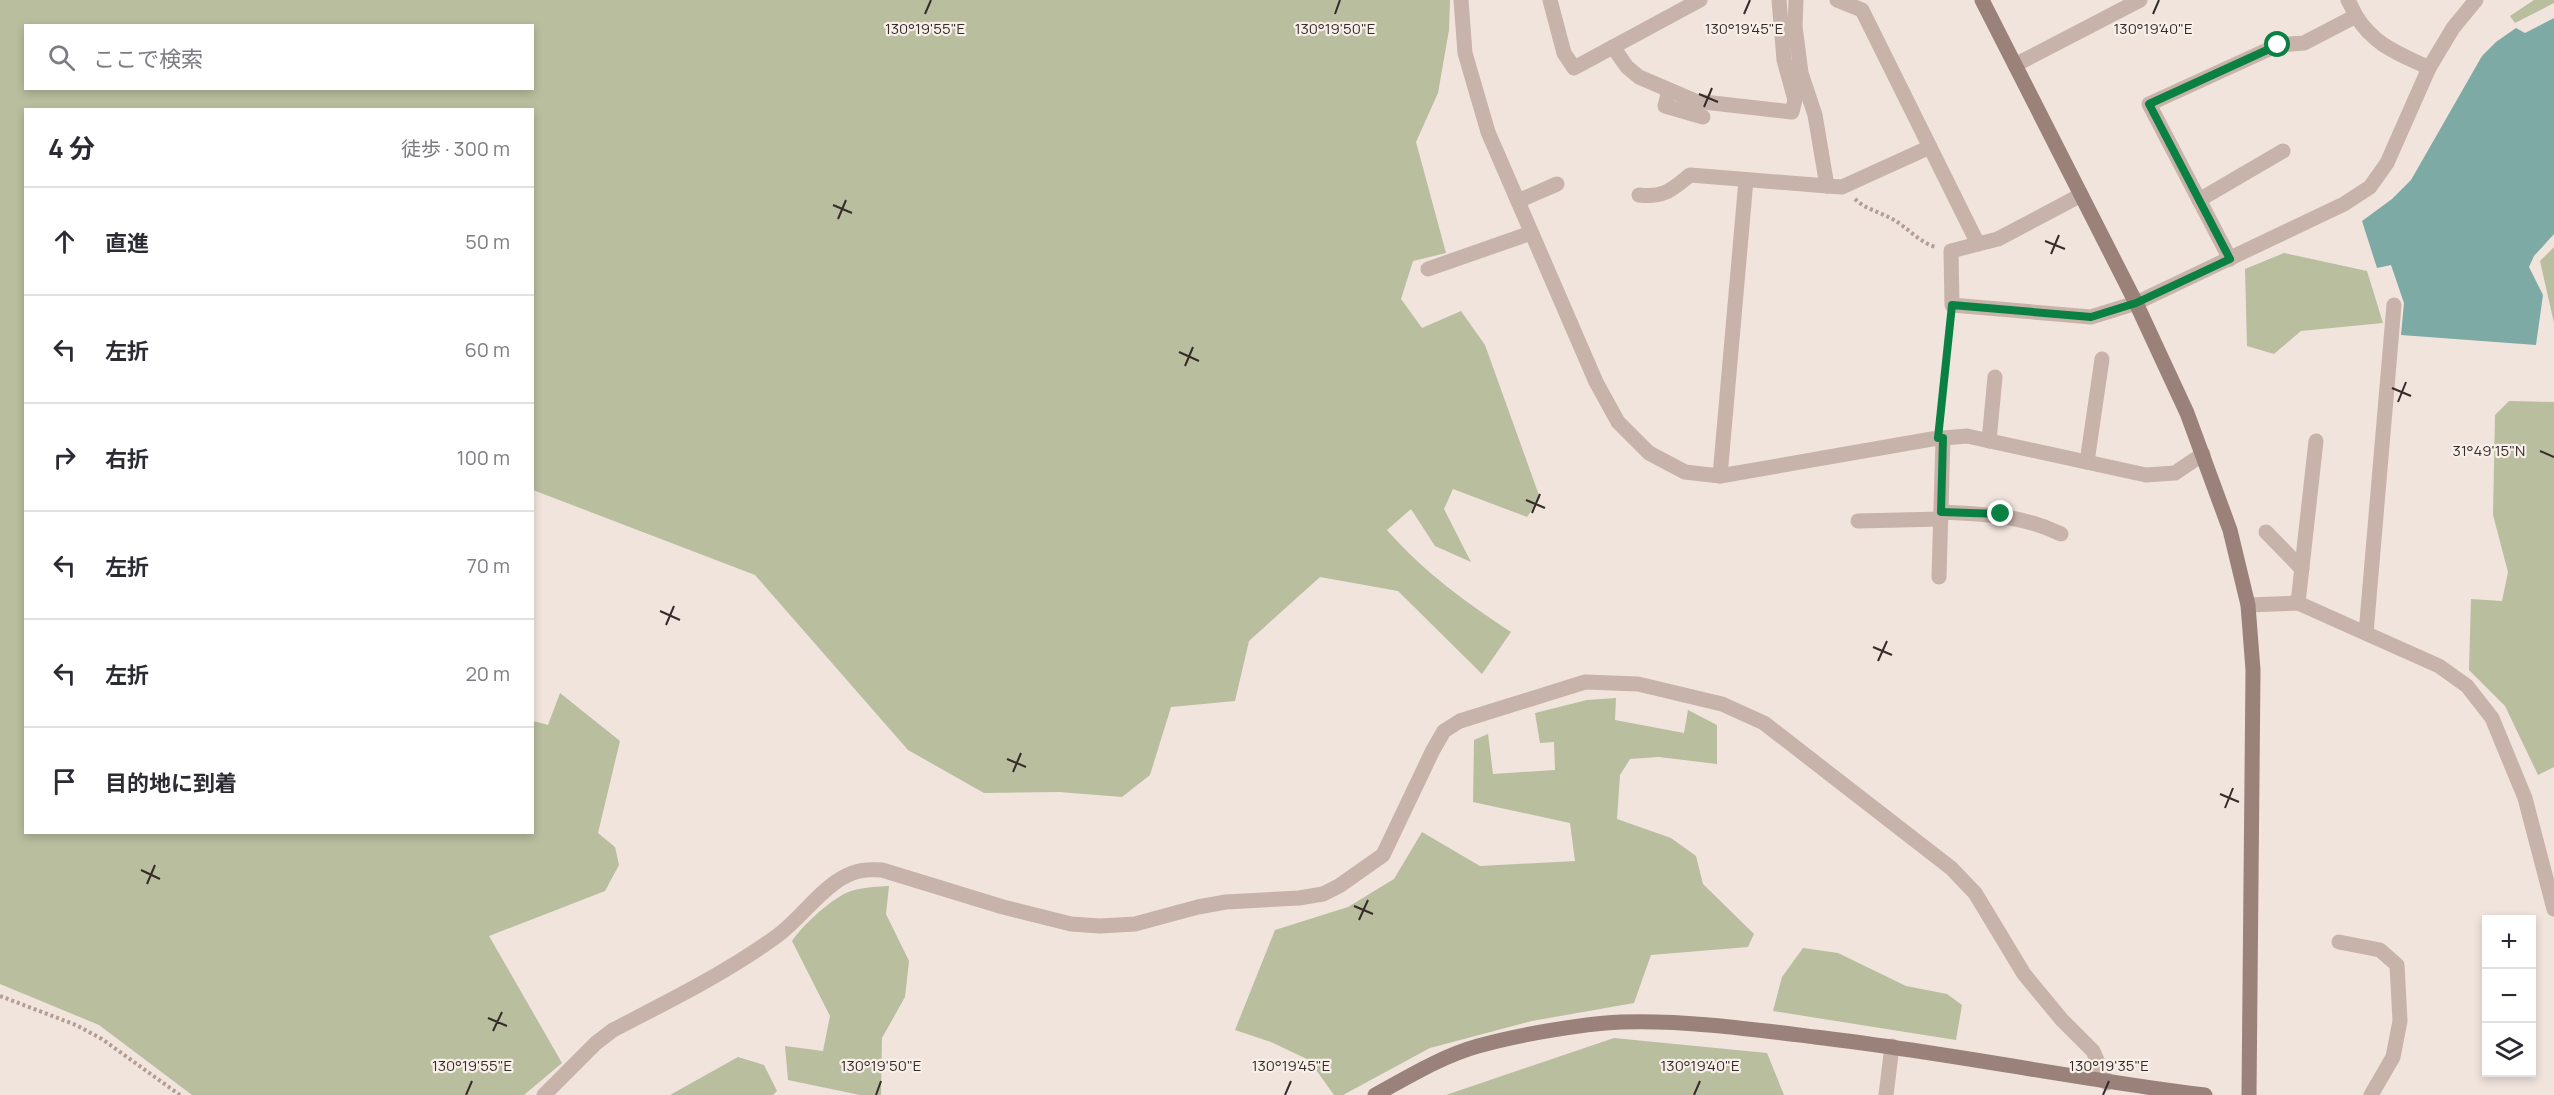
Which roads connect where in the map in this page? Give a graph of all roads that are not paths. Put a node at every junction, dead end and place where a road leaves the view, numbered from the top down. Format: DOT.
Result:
graph roads {
  1 [pos="1461,0"];
  2 [pos="1550,0"];
  3 [pos="1700,0"];
  4 [pos="1779,0"];
  5 [pos="1796,0"];
  6 [pos="1837,0"];
  7 [pos="1982,0"];
  8 [pos="2140,0"];
  9 [pos="2348,0"];
  10 [pos="2476,0"];
  11 [pos="2356,16"];
  12 [pos="1613,47"];
  13 [pos="2015,64"];
  14 [pos="2429,68"];
  15 [pos="1669,90"];
  16 [pos="1703,117"];
  17 [pos="1930,147"];
  18 [pos="2283,151"];
  19 [pos="1746,180"];
  20 [pos="1557,184"];
  21 [pos="1834,186"];
  22 [pos="1639,195"];
  23 [pos="2081,195"];
  24 [pos="2199,200"];
  25 [pos="1518,201"];
  26 [pos="1531,232"];
  27 [pos="1978,244"];
  28 [pos="2230,259"];
  29 [pos="1428,269"];
  30 [pos="2136,303"];
  31 [pos="2394,305"];
  32 [pos="2102,359"];
  33 [pos="1995,377"];
  34 [pos="1940,438"];
  35 [pos="1989,441"];
  36 [pos="2316,441"];
  37 [pos="2203,454"];
  38 [pos="2087,462"];
  39 [pos="1720,476"];
  40 [pos="1941,515"];
  41 [pos="1858,521"];
  42 [pos="2266,531"];
  43 [pos="2061,534"];
  44 [pos="2302,569"];
  45 [pos="1939,577"];
  46 [pos="2298,603"];
  47 [pos="2247,605"];
  48 [pos="2366,633"];
  49 [pos="2554,909"];
  50 [pos="2339,942"];
  51 [pos="1892,1046"];
  52 [pos="2107,1083"];
  53 [pos="544,1095"];
  54 [pos="1376,1095"];
  55 [pos="1886,1095"];
  56 [pos="2205,1095"];
  57 [pos="2249,1095"];
  58 [pos="2371,1095"];
  1 -- 25 [label="street"];
  2 -- 12 [label="street"];
  3 -- 12 [label="street"];
  4 -- 15 [label="street"];
  5 -- 21 [label="street"];
  6 -- 17 [label="street"];
  7 -- 13 [label="street"];
  8 -- 13 [label="street"];
  9 -- 11 [label="street"];
  10 -- 14 [label="street"];
  11 -- 14 [label="street"];
  11 -- 24 [label="street"];
  12 -- 15 [label="street"];
  13 -- 23 [label="street"];
  14 -- 28 [label="street"];
  15 -- 16 [label="street"];
  17 -- 21 [label="street"];
  17 -- 27 [label="street"];
  18 -- 24 [label="street"];
  19 -- 21 [label="street"];
  19 -- 22 [label="street"];
  19 -- 39 [label="street"];
  20 -- 25 [label="street"];
  23 -- 27 [label="street"];
  23 -- 30 [label="street"];
  24 -- 28 [label="street"];
  25 -- 26 [label="street"];
  26 -- 29 [label="street"];
  26 -- 39 [label="street"];
  27 -- 30 [label="street"];
  28 -- 30 [label="street"];
  30 -- 37 [label="street"];
  31 -- 48 [label="street"];
  32 -- 38 [label="street"];
  33 -- 35 [label="street"];
  34 -- 35 [label="street"];
  34 -- 39 [label="street"];
  34 -- 40 [label="street"];
  35 -- 38 [label="street"];
  36 -- 44 [label="street"];
  37 -- 38 [label="street"];
  37 -- 47 [label="street"];
  40 -- 41 [label="street"];
  40 -- 43 [label="street"];
  40 -- 45 [label="street"];
  42 -- 44 [label="street"];
  44 -- 46 [label="street"];
  46 -- 47 [label="street"];
  46 -- 48 [label="street"];
  47 -- 57 [label="street"];
  48 -- 49 [label="street"];
  50 -- 58 [label="street"];
  51 -- 52 [label="street"];
  51 -- 54 [label="street"];
  51 -- 55 [label="street"];
  52 -- 53 [label="street"];
  52 -- 56 [label="street"];
}
